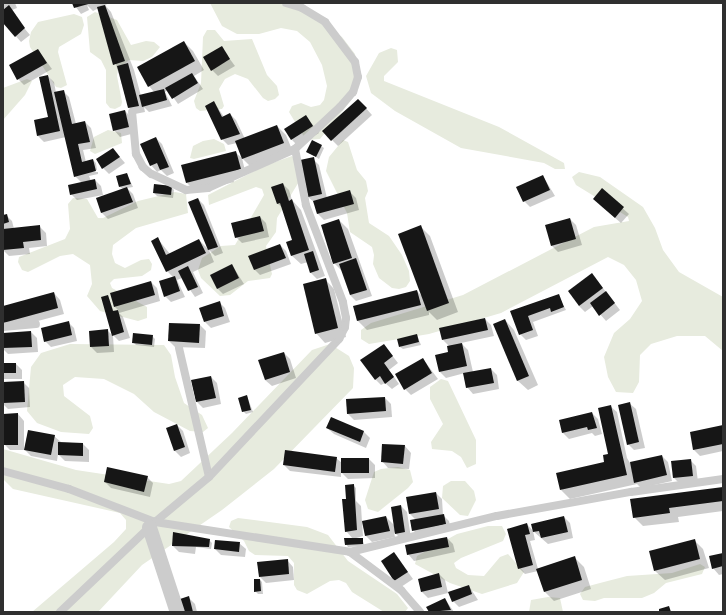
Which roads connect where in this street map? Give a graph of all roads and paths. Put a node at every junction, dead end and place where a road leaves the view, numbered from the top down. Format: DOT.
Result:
graph roads {
  1 [pos="286,3"];
  2 [pos="132,112"];
  3 [pos="295,149"];
  4 [pos="36,324"];
  5 [pos="3,327"];
  6 [pos="179,348"];
  7 [pos="3,471"];
  8 [pos="209,477"];
  9 [pos="723,479"];
  10 [pos="152,524"];
  11 [pos="350,552"];
  12 [pos="60,612"];
  13 [pos="177,612"];
  14 [pos="420,612"];
  1 -- 3 [label="lane"];
  2 -- 3 [label="lane"];
  3 -- 8 [label="lane"];
  4 -- 5 [label="lane"];
  6 -- 8 [label="lane"];
  7 -- 10 [label="lane"];
  8 -- 10 [label="lane"];
  9 -- 11 [label="lane"];
  10 -- 11 [label="lane"];
  10 -- 12 [label="lane"];
  10 -- 13 [label="street"];
  11 -- 14 [label="lane"];
}
